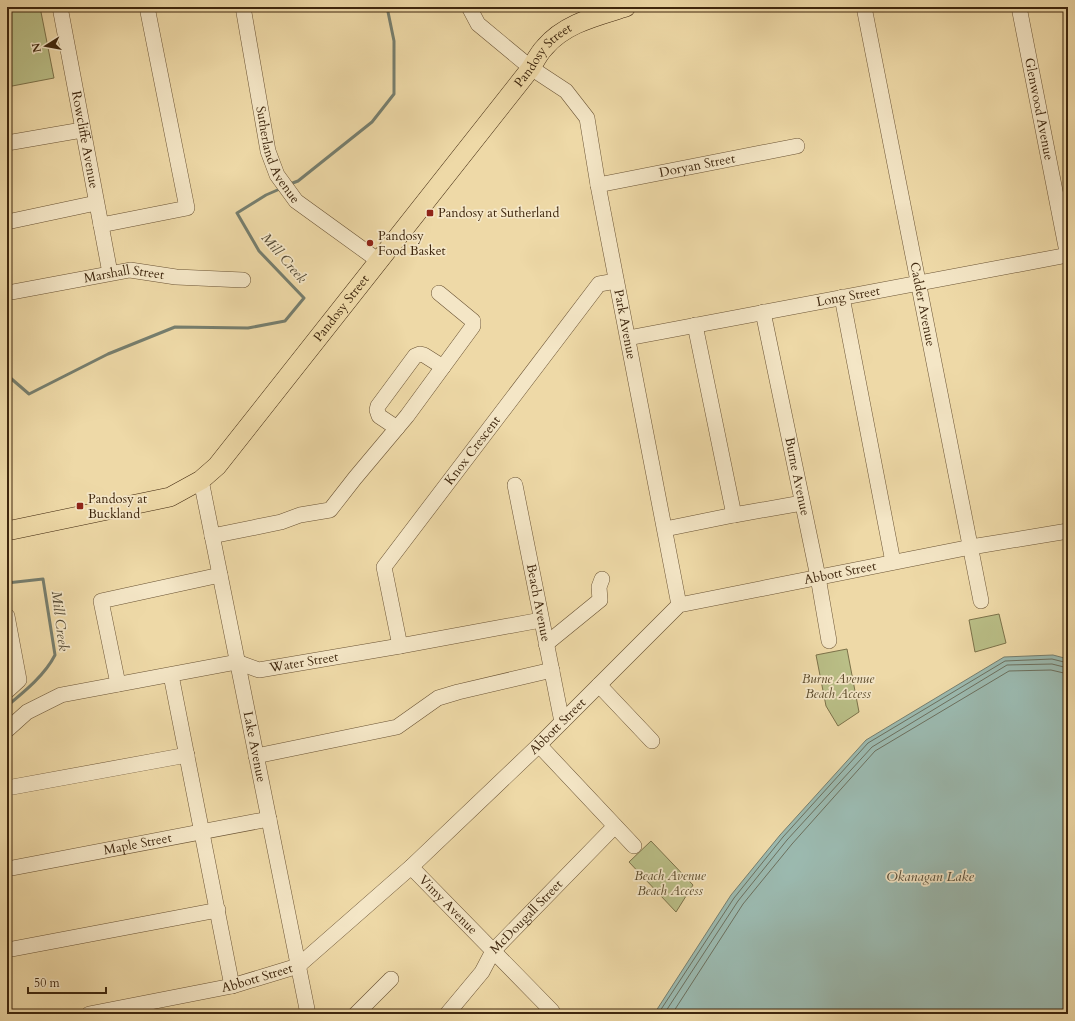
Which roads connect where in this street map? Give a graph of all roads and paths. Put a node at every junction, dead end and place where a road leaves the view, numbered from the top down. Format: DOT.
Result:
graph roads {
  1 [pos="60,7"];
  2 [pos="147,7"];
  3 [pos="243,7"];
  4 [pos="469,7"];
  5 [pos="626,7"];
  6 [pos="864,7"];
  7 [pos="1019,7"];
  8 [pos="531,68"];
  9 [pos="82,130"];
  10 [pos="7,143"];
  11 [pos="797,146"];
  12 [pos="598,185"];
  13 [pos="96,203"];
  14 [pos="7,222"];
  15 [pos="100,225"];
  16 [pos="1068,256"];
  17 [pos="379,261"];
  18 [pos="110,273"];
  19 [pos="243,280"];
  20 [pos="616,281"];
  21 [pos="919,283"];
  22 [pos="7,293"];
  23 [pos="439,293"];
  24 [pos="842,297"];
  25 [pos="763,312"];
  26 [pos="695,325"];
  27 [pos="628,338"];
  28 [pos="443,367"];
  29 [pos="397,428"];
  30 [pos="201,480"];
  31 [pos="515,485"];
  32 [pos="802,503"];
  33 [pos="734,515"];
  34 [pos="665,529"];
  35 [pos="7,531"];
  36 [pos="1068,531"];
  37 [pos="212,536"];
  38 [pos="971,547"];
  39 [pos="893,562"];
  40 [pos="220,575"];
  41 [pos="818,577"];
  42 [pos="602,578"];
  43 [pos="982,601"];
  44 [pos="679,606"];
  45 [pos="7,616"];
  46 [pos="541,620"];
  47 [pos="829,641"];
  48 [pos="546,644"];
  49 [pos="400,646"];
  50 [pos="237,662"];
  51 [pos="552,670"];
  52 [pos="171,674"];
  53 [pos="118,684"];
  54 [pos="599,685"];
  55 [pos="7,691"];
  56 [pos="562,722"];
  57 [pos="7,730"];
  58 [pos="652,741"];
  59 [pos="539,745"];
  60 [pos="187,755"];
  61 [pos="256,756"];
  62 [pos="7,788"];
  63 [pos="268,819"];
  64 [pos="615,826"];
  65 [pos="202,832"];
  66 [pos="634,846"];
  67 [pos="411,867"];
  68 [pos="7,869"];
  69 [pos="218,910"];
  70 [pos="7,950"];
  71 [pos="493,951"];
  72 [pos="298,966"];
  73 [pos="391,980"];
  74 [pos="232,986"];
  75 [pos="552,1011"];
  76 [pos="89,1014"];
  77 [pos="308,1014"];
  78 [pos="356,1014"];
  79 [pos="447,1014"];
  1 -- 9 [label="street, Rowcliffe Avenue"];
  2 -- 15 [label="street"];
  3 -- 17 [label="street, Sutherland Avenue"];
  4 -- 8 [label="street, Park Avenue"];
  5 -- 8 [label="main road, Pandosy Street"];
  6 -- 21 [label="street, Cadder Avenue"];
  7 -- 16 [label="street, Glenwood Avenue"];
  8 -- 12 [label="street, Park Avenue"];
  8 -- 17 [label="main road, Pandosy Street"];
  9 -- 10 [label="street"];
  9 -- 13 [label="street, Rowcliffe Avenue"];
  11 -- 12 [label="street, Doryan Street"];
  12 -- 20 [label="street, Park Avenue"];
  13 -- 14 [label="street"];
  13 -- 15 [label="street, Rowcliffe Avenue"];
  15 -- 18 [label="street, Rowcliffe Avenue"];
  16 -- 21 [label="street, Long Street"];
  17 -- 30 [label="main road, Pandosy Street"];
  18 -- 19 [label="street, Marshall Street"];
  18 -- 22 [label="street, Marshall Street"];
  20 -- 27 [label="street, Park Avenue"];
  20 -- 49 [label="street, Knox Crescent"];
  21 -- 24 [label="street, Long Street"];
  21 -- 38 [label="street, Cadder Avenue"];
  23 -- 28 [label="street"];
  24 -- 25 [label="street, Long Street"];
  24 -- 39 [label="street"];
  25 -- 26 [label="street, Long Street"];
  25 -- 32 [label="street, Burne Avenue"];
  26 -- 27 [label="street, Long Street"];
  26 -- 33 [label="street"];
  27 -- 34 [label="street, Park Avenue"];
  28 -- 29 [label="street"];
  28 -- 29 [label="street"];
  29 -- 37 [label="street"];
  30 -- 35 [label="main road, Pandosy Street"];
  30 -- 37 [label="street, Lake Avenue"];
  31 -- 46 [label="street, Beach Avenue"];
  32 -- 33 [label="street"];
  32 -- 41 [label="street, Burne Avenue"];
  33 -- 34 [label="street"];
  34 -- 44 [label="street, Park Avenue"];
  36 -- 38 [label="street, Abbott Street"];
  37 -- 40 [label="street, Lake Avenue"];
  38 -- 39 [label="street, Abbott Street"];
  38 -- 43 [label="street, Cadder Avenue"];
  39 -- 41 [label="street, Abbott Street"];
  40 -- 50 [label="street, Lake Avenue"];
  40 -- 53 [label="street"];
  41 -- 44 [label="street, Abbott Street"];
  41 -- 47 [label="street, Burne Avenue"];
  42 -- 48 [label="street"];
  44 -- 54 [label="street, Abbott Street"];
  45 -- 55 [label="street"];
  46 -- 48 [label="street, Beach Avenue"];
  46 -- 49 [label="street, Water Street"];
  48 -- 51 [label="street, Beach Avenue"];
  49 -- 50 [label="street, Water Street"];
  50 -- 52 [label="street"];
  50 -- 61 [label="street, Lake Avenue"];
  51 -- 56 [label="street, Beach Avenue"];
  51 -- 61 [label="street"];
  52 -- 53 [label="street"];
  52 -- 60 [label="street"];
  53 -- 57 [label="street"];
  54 -- 56 [label="street, Abbott Street"];
  54 -- 58 [label="street"];
  56 -- 59 [label="street, Abbott Street"];
  59 -- 64 [label="street"];
  59 -- 67 [label="street, Abbott Street"];
  60 -- 62 [label="street"];
  60 -- 65 [label="street"];
  61 -- 63 [label="street, Lake Avenue"];
  63 -- 65 [label="street, Maple Street"];
  63 -- 72 [label="street, Lake Avenue"];
  64 -- 66 [label="street"];
  64 -- 71 [label="street, McDougall Street"];
  65 -- 68 [label="street, Maple Street"];
  65 -- 69 [label="street"];
  67 -- 71 [label="street, Vimy Avenue"];
  67 -- 72 [label="street, Abbott Street"];
  69 -- 70 [label="street"];
  69 -- 74 [label="street"];
  71 -- 75 [label="street, Vimy Avenue"];
  71 -- 79 [label="street, McDougall Street"];
  72 -- 74 [label="street, Abbott Street"];
  72 -- 77 [label="street, Lake Avenue"];
  73 -- 78 [label="street"];
  74 -- 76 [label="street, Abbott Street"];
}
